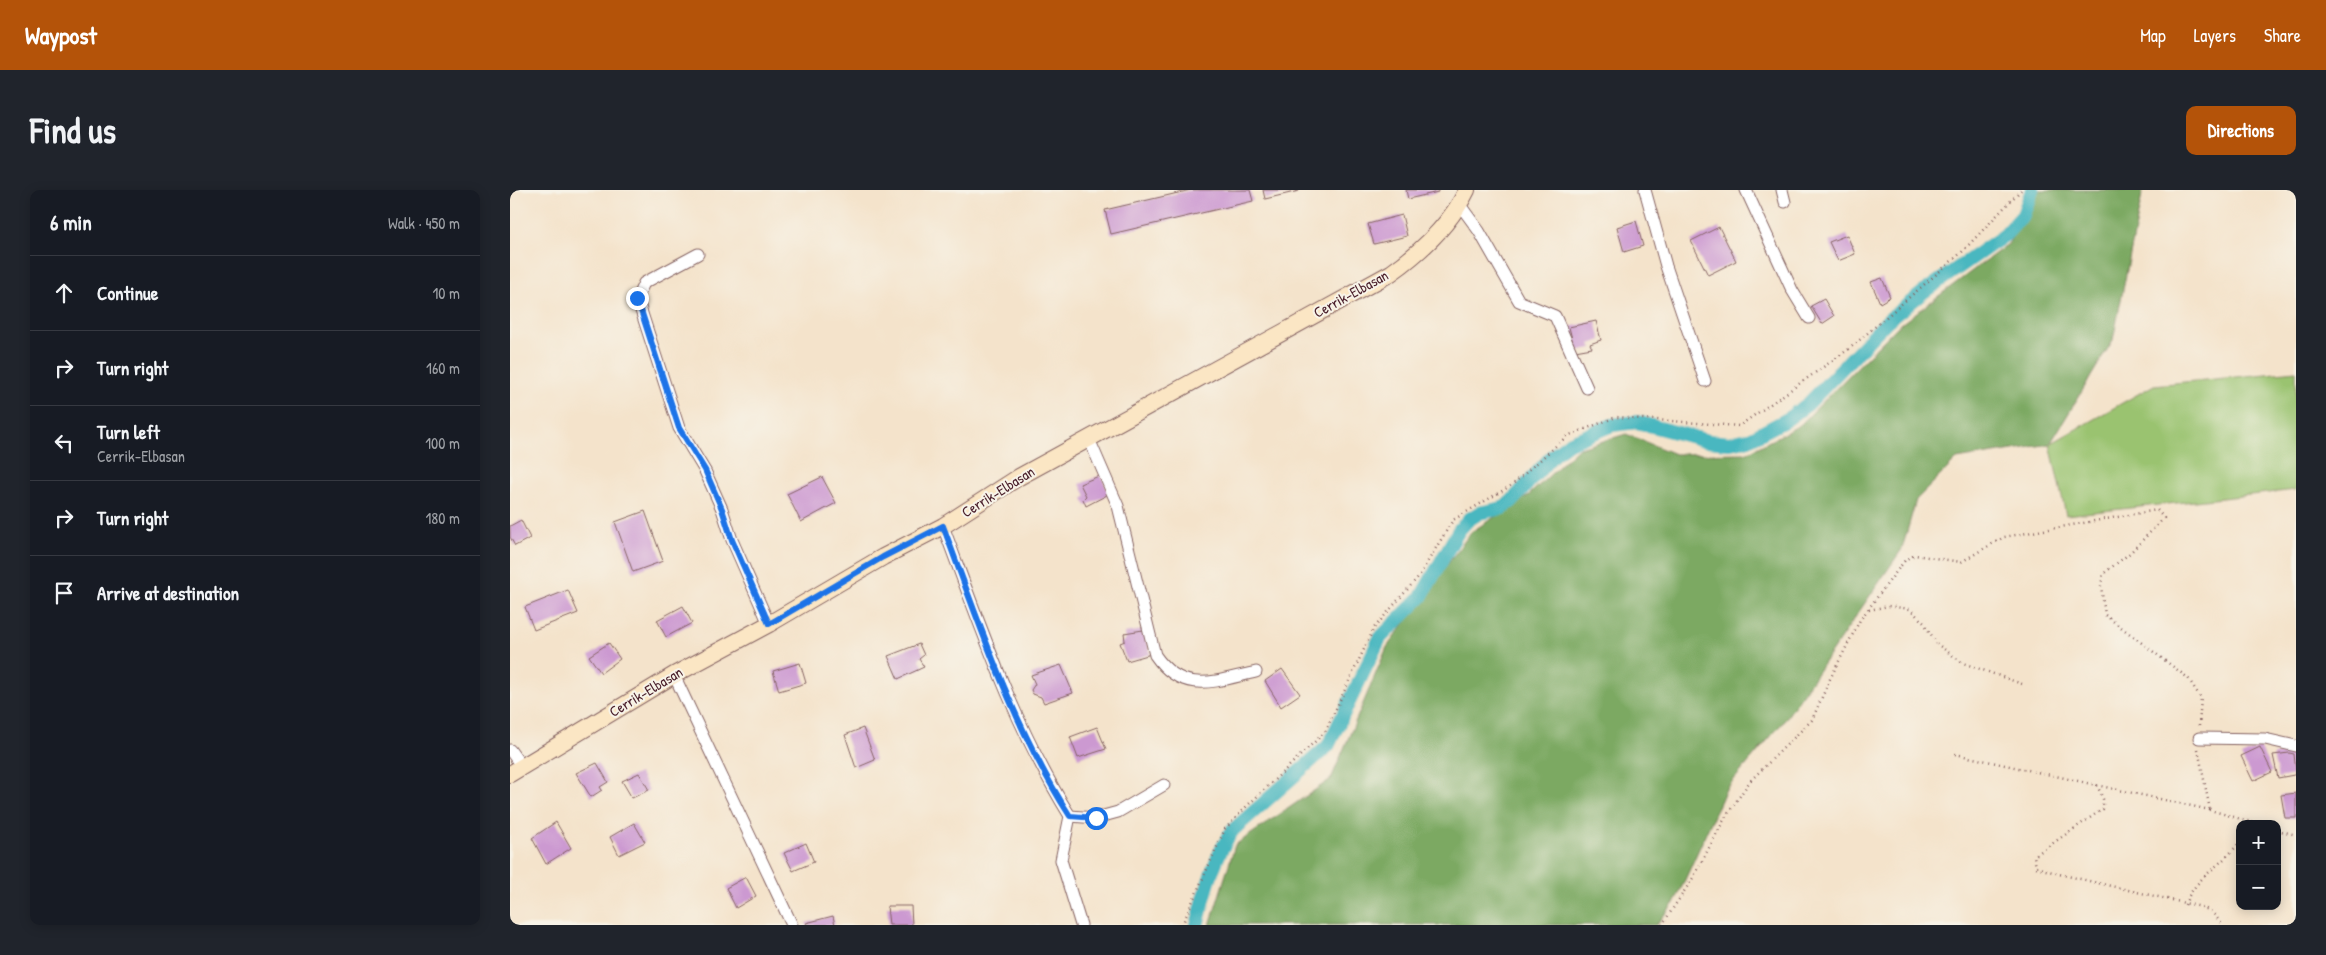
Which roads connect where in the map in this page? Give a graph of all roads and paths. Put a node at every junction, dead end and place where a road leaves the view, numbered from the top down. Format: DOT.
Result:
graph roads {
  1 [pos="1467,190"];
  2 [pos="1645,190"];
  3 [pos="1746,190"];
  4 [pos="1782,190"];
  5 [pos="2021,190"];
  6 [pos="1785,202"];
  7 [pos="1460,205"];
  8 [pos="698,254"];
  9 [pos="1809,318"];
  10 [pos="1705,381"];
  11 [pos="1587,388"];
  12 [pos="1089,438"];
  13 [pos="943,526"];
  14 [pos="1868,610"];
  15 [pos="769,624"];
  16 [pos="1256,672"];
  17 [pos="674,675"];
  18 [pos="2022,684"];
  19 [pos="2198,738"];
  20 [pos="2296,746"];
  21 [pos="510,750"];
  22 [pos="1955,754"];
  23 [pos="516,770"];
  24 [pos="1164,785"];
  25 [pos="2097,785"];
  26 [pos="2210,810"];
  27 [pos="1070,816"];
  28 [pos="2242,820"];
  29 [pos="2281,831"];
  30 [pos="2296,835"];
  31 [pos="2236,847"];
  32 [pos="2185,905"];
  33 [pos="792,925"];
  34 [pos="1081,925"];
  35 [pos="1182,925"];
  36 [pos="1662,925"];
  37 [pos="2223,925"];
  1 -- 7 [label="main road, Cerrik-Elbasan"];
  2 -- 10 [label="street"];
  3 -- 9 [label="street"];
  4 -- 6 [label="street"];
  5 -- 35 [label="path"];
  7 -- 11 [label="street"];
  7 -- 12 [label="main road, Cerrik-Elbasan"];
  8 -- 15 [label="street"];
  12 -- 13 [label="main road, Cerrik-Elbasan"];
  12 -- 16 [label="street"];
  13 -- 15 [label="main road, Cerrik-Elbasan"];
  13 -- 27 [label="street"];
  14 -- 18 [label="path"];
  14 -- 19 [label="path"];
  14 -- 36 [label="path"];
  15 -- 17 [label="main road, Cerrik-Elbasan"];
  17 -- 23 [label="main road, Cerrik-Elbasan"];
  17 -- 33 [label="street"];
  19 -- 20 [label="street"];
  19 -- 26 [label="path"];
  21 -- 23 [label="street"];
  22 -- 25 [label="path"];
  24 -- 27 [label="street"];
  25 -- 26 [label="path"];
  25 -- 32 [label="path"];
  26 -- 28 [label="path"];
  27 -- 34 [label="street"];
  29 -- 30 [label="path"];
  31 -- 32 [label="path"];
  32 -- 37 [label="path"];
}
